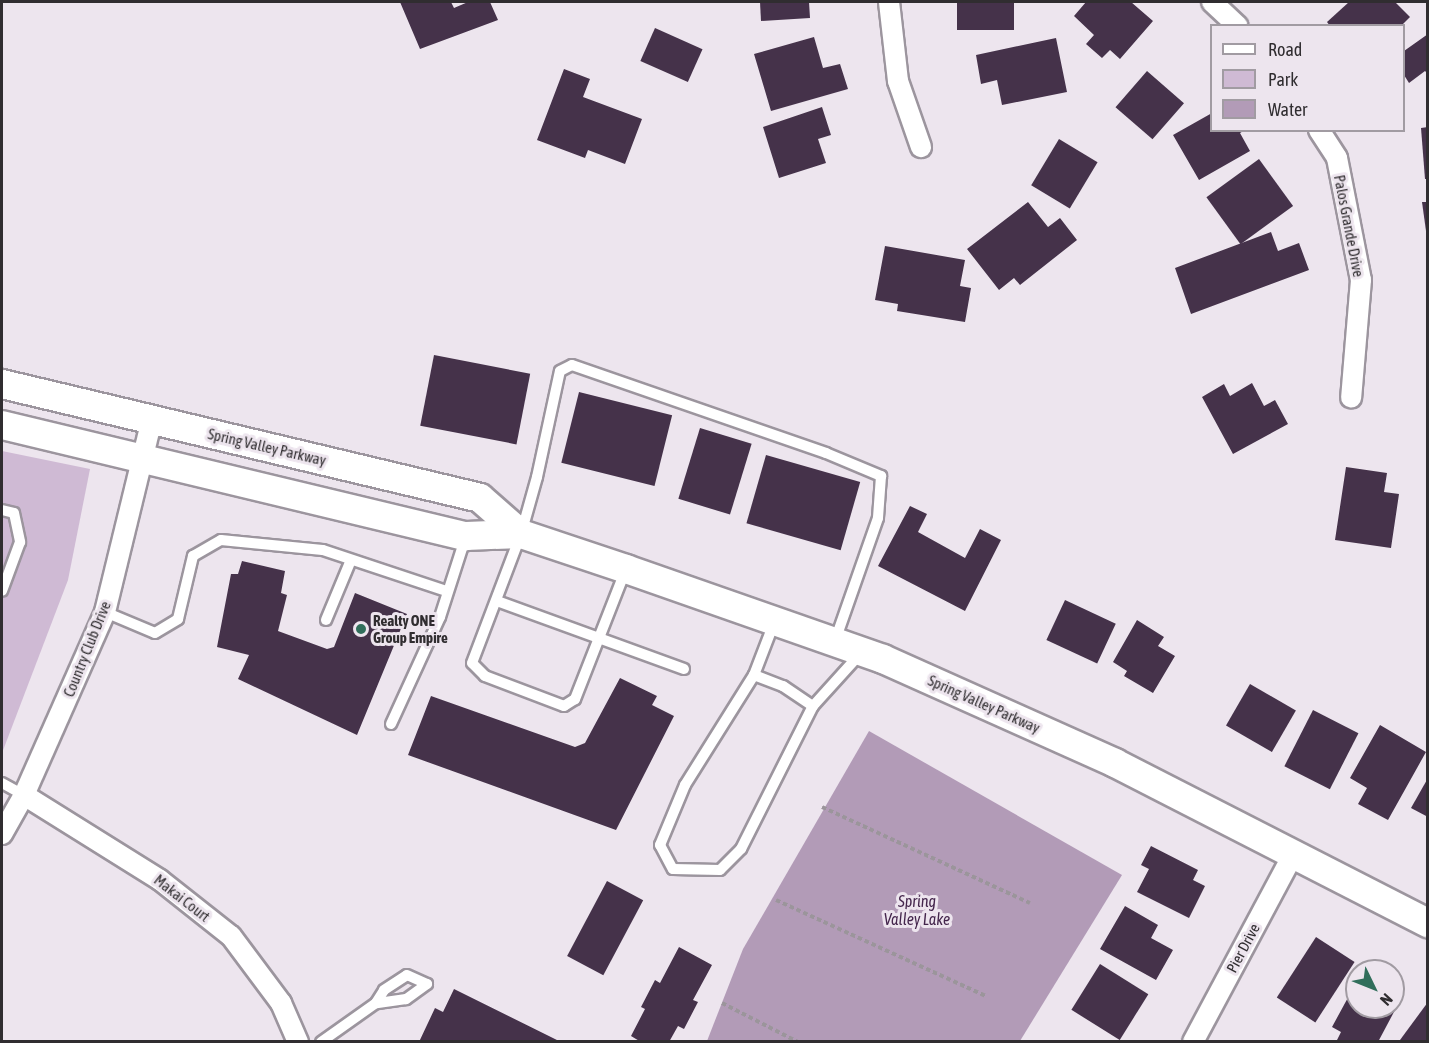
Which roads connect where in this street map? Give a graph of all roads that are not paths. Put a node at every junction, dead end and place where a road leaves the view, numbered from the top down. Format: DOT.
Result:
graph roads {
  1 [pos="889,2"];
  2 [pos="1212,2"];
  3 [pos="1236,24"];
  4 [pos="1320,132"];
  5 [pos="921,147"];
  6 [pos="2,384"];
  7 [pos="1351,398"];
  8 [pos="152,419"];
  9 [pos="2,425"];
  10 [pos="142,458"];
  11 [pos="2,510"];
  12 [pos="521,534"];
  13 [pos="466,536"];
  14 [pos="351,560"];
  15 [pos="626,569"];
  16 [pos="2,591"];
  17 [pos="446,591"];
  18 [pos="497,601"];
  19 [pos="105,612"];
  20 [pos="326,620"];
  21 [pos="775,621"];
  22 [pos="601,638"];
  23 [pos="835,642"];
  24 [pos="862,652"];
  25 [pos="684,669"];
  26 [pos="754,675"];
  27 [pos="813,706"];
  28 [pos="391,724"];
  29 [pos="2,783"];
  30 [pos="24,795"];
  31 [pos="2,834"];
  32 [pos="1293,855"];
  33 [pos="1428,923"];
  34 [pos="376,1003"];
  35 [pos="298,1041"];
  36 [pos="321,1041"];
  37 [pos="1193,1041"];
  1 -- 5 [label="street"];
  2 -- 3 [label="street"];
  4 -- 7 [label="street, Palos Grande Drive"];
  6 -- 8 [label="street, Spring Valley Parkway"];
  8 -- 10 [label="street, Country Club Drive"];
  8 -- 12 [label="street, Spring Valley Parkway"];
  9 -- 10 [label="street, Spring Valley Parkway"];
  10 -- 13 [label="street, Spring Valley Parkway"];
  10 -- 19 [label="street, Country Club Drive"];
  11 -- 16 [label="lane"];
  12 -- 13 [label="street, Spring Valley Parkway"];
  12 -- 15 [label="street, Spring Valley Parkway"];
  12 -- 18 [label="lane"];
  12 -- 23 [label="lane"];
  13 -- 17 [label="lane"];
  14 -- 17 [label="lane"];
  14 -- 19 [label="lane"];
  14 -- 20 [label="lane"];
  15 -- 21 [label="street, Spring Valley Parkway"];
  15 -- 22 [label="lane"];
  17 -- 28 [label="lane"];
  18 -- 22 [label="lane"];
  18 -- 22 [label="lane"];
  19 -- 30 [label="street, Country Club Drive"];
  21 -- 23 [label="street, Spring Valley Parkway"];
  21 -- 26 [label="lane"];
  22 -- 25 [label="lane"];
  23 -- 24 [label="street, Spring Valley Parkway"];
  24 -- 27 [label="lane"];
  24 -- 32 [label="street, Spring Valley Parkway"];
  26 -- 27 [label="lane"];
  26 -- 27 [label="lane"];
  29 -- 30 [label="lane"];
  30 -- 31 [label="street, Country Club Drive"];
  30 -- 35 [label="street, Makai Court"];
  32 -- 33 [label="street, Spring Valley Parkway"];
  32 -- 37 [label="street, Pier Drive"];
  34 -- 36 [label="lane"];
}
